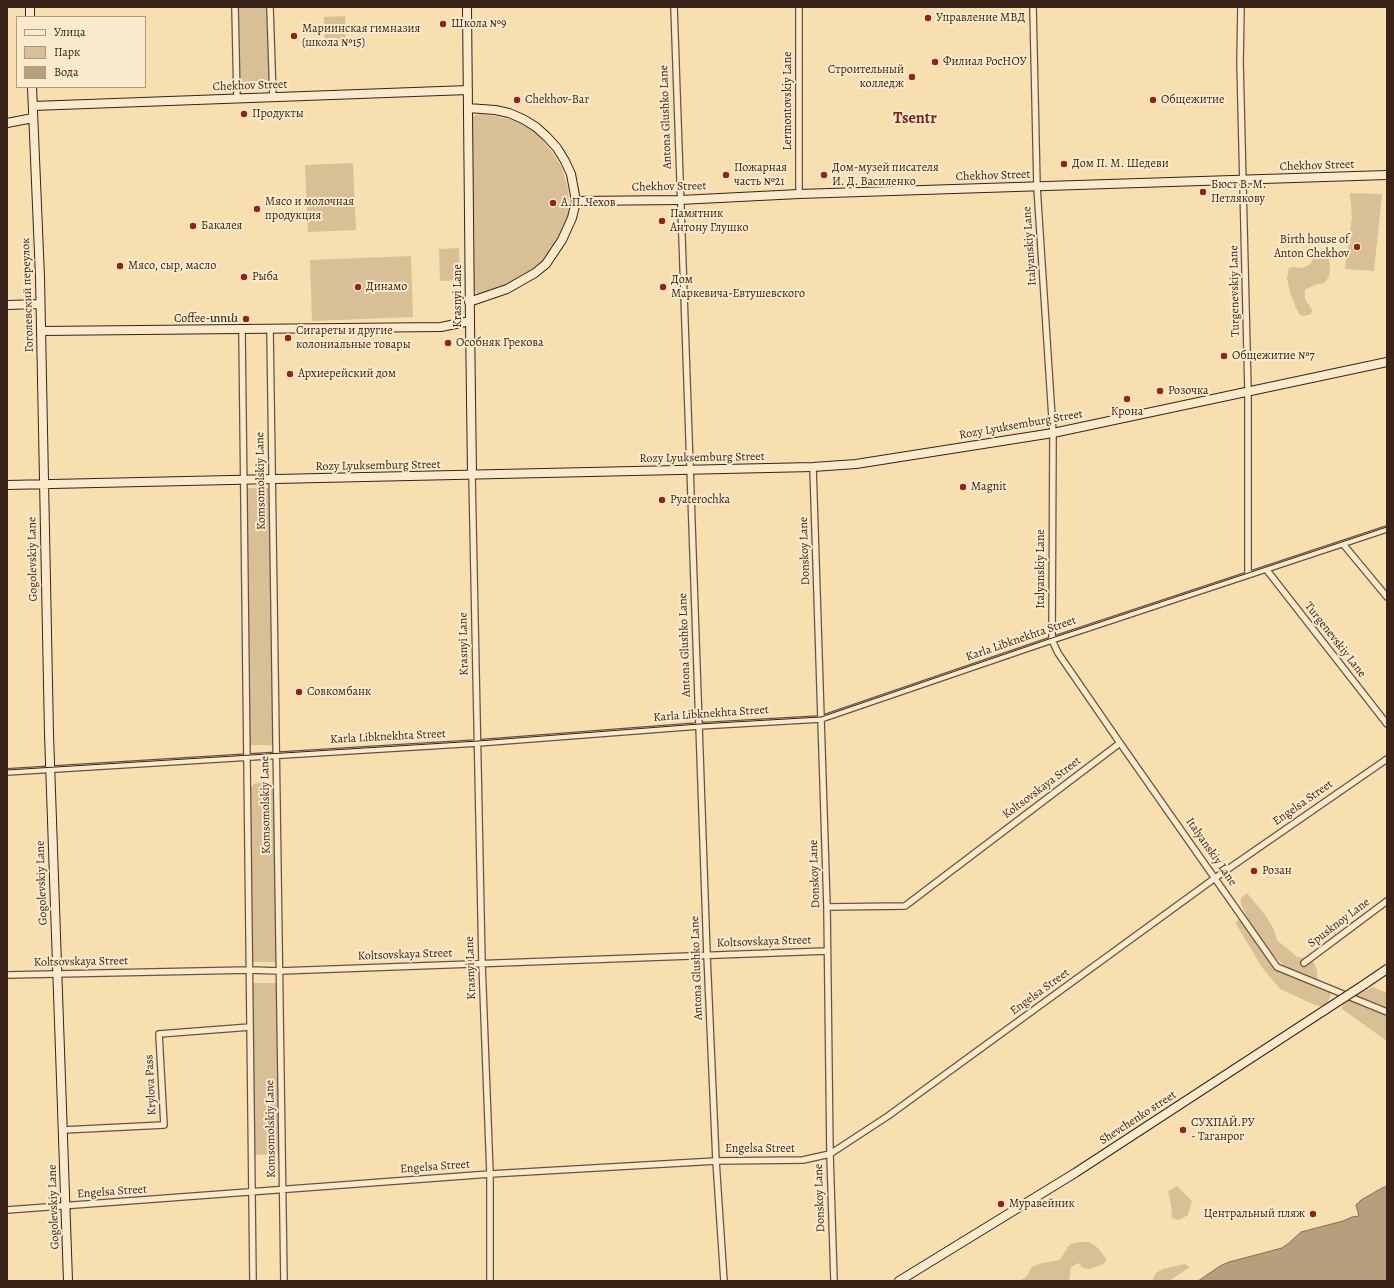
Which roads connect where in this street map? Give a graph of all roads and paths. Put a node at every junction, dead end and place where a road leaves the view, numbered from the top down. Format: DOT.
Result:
graph roads {
  1 [pos="235,7"];
  2 [pos="270,7"];
  3 [pos="467,7"];
  4 [pos="674,7"];
  5 [pos="799,7"];
  6 [pos="1032,7"];
  7 [pos="1241,7"];
  8 [pos="32,88"];
  9 [pos="468,90"];
  10 [pos="273,98"];
  11 [pos="237,99"];
  12 [pos="33,106"];
  13 [pos="468,108"];
  14 [pos="33,118"];
  15 [pos="7,123"];
  16 [pos="1387,175"];
  17 [pos="1244,180"];
  18 [pos="1037,187"];
  19 [pos="799,194"];
  20 [pos="680,200"];
  21 [pos="576,201"];
  22 [pos="469,302"];
  23 [pos="40,304"];
  24 [pos="7,306"];
  25 [pos="470,321"];
  26 [pos="270,329"];
  27 [pos="242,330"];
  28 [pos="41,331"];
  29 [pos="1387,362"];
  30 [pos="1248,391"];
  31 [pos="1053,433"];
  32 [pos="813,467"];
  33 [pos="689,470"];
  34 [pos="472,475"];
  35 [pos="272,480"];
  36 [pos="244,481"];
  37 [pos="44,484"];
  38 [pos="7,485"];
  39 [pos="1387,529"];
  40 [pos="1343,544"];
  41 [pos="1266,569"];
  42 [pos="1248,574"];
  43 [pos="1387,597"];
  44 [pos="1052,640"];
  45 [pos="821,719"];
  46 [pos="1387,724"];
  47 [pos="699,726"];
  48 [pos="478,743"];
  49 [pos="1120,743"];
  50 [pos="277,755"];
  51 [pos="247,756"];
  52 [pos="1387,759"];
  53 [pos="51,769"];
  54 [pos="7,772"];
  55 [pos="1215,878"];
  56 [pos="1387,901"];
  57 [pos="827,907"];
  58 [pos="827,951"];
  59 [pos="707,955"];
  60 [pos="482,962"];
  61 [pos="1304,963"];
  62 [pos="1387,969"];
  63 [pos="250,970"];
  64 [pos="280,970"];
  65 [pos="58,974"];
  66 [pos="7,975"];
  67 [pos="1387,1012"];
  68 [pos="250,1027"];
  69 [pos="63,1130"];
  70 [pos="830,1154"];
  71 [pos="716,1161"];
  72 [pos="490,1174"];
  73 [pos="282,1190"];
  74 [pos="252,1192"];
  75 [pos="66,1206"];
  76 [pos="7,1210"];
  77 [pos="68,1281"];
  78 [pos="253,1281"];
  79 [pos="284,1281"];
  80 [pos="490,1281"];
  81 [pos="724,1281"];
  82 [pos="834,1281"];
  83 [pos="898,1281"];
  1 -- 11 [label="street"];
  2 -- 10 [label="street"];
  3 -- 9 [label="main road, Krasnyi Lane"];
  4 -- 20 [label="street, Antona Glushko Lane"];
  5 -- 19 [label="street, Lermontovskiy Lane"];
  6 -- 18 [label="street, Italyanskiy Lane"];
  7 -- 17 [label="street, Turgenevskiy Lane"];
  8 -- 12 [label="main road"];
  9 -- 10 [label="main road, Chekhov Street"];
  9 -- 13 [label="main road, Krasnyi Lane"];
  10 -- 11 [label="main road, Chekhov Street"];
  11 -- 12 [label="main road, Chekhov Street"];
  12 -- 14 [label="main road, Гоголевский переулок"];
  13 -- 21 [label="main road"];
  13 -- 22 [label="main road, Krasnyi Lane"];
  14 -- 15 [label="main road"];
  14 -- 23 [label="main road, Гоголевский переулок"];
  16 -- 17 [label="main road, Chekhov Street"];
  17 -- 18 [label="main road, Chekhov Street"];
  17 -- 30 [label="street, Turgenevskiy Lane"];
  18 -- 19 [label="main road, Chekhov Street"];
  18 -- 31 [label="street, Italyanskiy Lane"];
  19 -- 20 [label="main road, Chekhov Street"];
  20 -- 21 [label="main road, Chekhov Street"];
  20 -- 33 [label="street, Antona Glushko Lane"];
  21 -- 22 [label="main road"];
  22 -- 25 [label="main road, Krasnyi Lane"];
  23 -- 24 [label="main road"];
  23 -- 28 [label="main road, Гоголевский переулок"];
  25 -- 26 [label="main road"];
  25 -- 34 [label="main road, Krasnyi Lane"];
  26 -- 27 [label="main road"];
  26 -- 35 [label="street, Komsomolskiy Lane"];
  27 -- 28 [label="main road"];
  27 -- 36 [label="street, Komsomolskiy Lane"];
  28 -- 37 [label="main road, Гоголевский переулок"];
  29 -- 30 [label="main road, Rozy Lyuksemburg Street"];
  30 -- 31 [label="main road, Rozy Lyuksemburg Street"];
  30 -- 42 [label="street, Turgenevskiy Lane"];
  31 -- 32 [label="main road, Rozy Lyuksemburg Street"];
  31 -- 44 [label="street, Italyanskiy Lane"];
  32 -- 33 [label="main road, Rozy Lyuksemburg Street"];
  32 -- 45 [label="street, Donskoy Lane"];
  33 -- 34 [label="main road, Rozy Lyuksemburg Street"];
  33 -- 47 [label="street, Antona Glushko Lane"];
  34 -- 35 [label="main road, Rozy Lyuksemburg Street"];
  34 -- 48 [label="street, Krasnyi Lane"];
  35 -- 36 [label="main road, Rozy Lyuksemburg Street"];
  35 -- 50 [label="street, Komsomolskiy Lane"];
  36 -- 37 [label="main road, Rozy Lyuksemburg Street"];
  36 -- 51 [label="street, Komsomolskiy Lane"];
  37 -- 38 [label="main road, Rozy Lyuksemburg Street"];
  37 -- 53 [label="main road, Gogolevskiy Lane"];
  39 -- 40 [label="street, Karla Libknekhta Street"];
  40 -- 41 [label="street, Karla Libknekhta Street"];
  40 -- 43 [label="street"];
  41 -- 42 [label="street, Karla Libknekhta Street"];
  41 -- 46 [label="street, Turgenevskiy Lane"];
  42 -- 44 [label="street, Karla Libknekhta Street"];
  44 -- 45 [label="street, Karla Libknekhta Street"];
  44 -- 49 [label="street, Italyanskiy Lane"];
  45 -- 47 [label="street, Karla Libknekhta Street"];
  45 -- 57 [label="street, Donskoy Lane"];
  47 -- 48 [label="street, Karla Libknekhta Street"];
  47 -- 59 [label="street, Antona Glushko Lane"];
  48 -- 50 [label="street, Karla Libknekhta Street"];
  48 -- 60 [label="street, Krasnyi Lane"];
  49 -- 55 [label="street, Italyanskiy Lane"];
  49 -- 57 [label="street, Koltsovskaya Street"];
  50 -- 51 [label="street, Karla Libknekhta Street"];
  50 -- 64 [label="street, Komsomolskiy Lane"];
  51 -- 53 [label="street, Karla Libknekhta Street"];
  51 -- 63 [label="street, Komsomolskiy Lane"];
  52 -- 55 [label="street, Engelsa Street"];
  53 -- 54 [label="street, Karla Libknekhta Street"];
  53 -- 65 [label="main road, Gogolevskiy Lane"];
  55 -- 67 [label="street, Italyanskiy Lane"];
  55 -- 70 [label="street, Engelsa Street"];
  56 -- 61 [label="street, Spusknoy Lane"];
  57 -- 58 [label="street, Donskoy Lane"];
  58 -- 59 [label="street, Koltsovskaya Street"];
  58 -- 70 [label="street, Donskoy Lane"];
  59 -- 60 [label="street, Koltsovskaya Street"];
  59 -- 71 [label="street, Antona Glushko Lane"];
  60 -- 64 [label="street, Koltsovskaya Street"];
  60 -- 72 [label="street, Krasnyi Lane"];
  62 -- 83 [label="main road, Shevchenko street, bridge"];
  63 -- 64 [label="street, Koltsovskaya Street"];
  63 -- 65 [label="street, Koltsovskaya Street"];
  63 -- 68 [label="street, Komsomolskiy Lane"];
  64 -- 73 [label="street, Komsomolskiy Lane"];
  65 -- 66 [label="street, Koltsovskaya Street"];
  65 -- 69 [label="main road, Gogolevskiy Lane"];
  68 -- 69 [label="street, Krylova Pass"];
  68 -- 74 [label="street, Komsomolskiy Lane"];
  69 -- 75 [label="main road, Gogolevskiy Lane"];
  70 -- 71 [label="street, Engelsa Street"];
  70 -- 82 [label="street, Donskoy Lane"];
  71 -- 72 [label="street, Engelsa Street"];
  71 -- 81 [label="street, Antona Glushko Lane"];
  72 -- 73 [label="street, Engelsa Street"];
  72 -- 80 [label="street, Krasnyi Lane"];
  73 -- 74 [label="street, Engelsa Street"];
  73 -- 79 [label="street, Komsomolskiy Lane"];
  74 -- 75 [label="street, Engelsa Street"];
  74 -- 78 [label="street, Komsomolskiy Lane"];
  75 -- 76 [label="street, Engelsa Street"];
  75 -- 77 [label="main road, Gogolevskiy Lane"];
}
